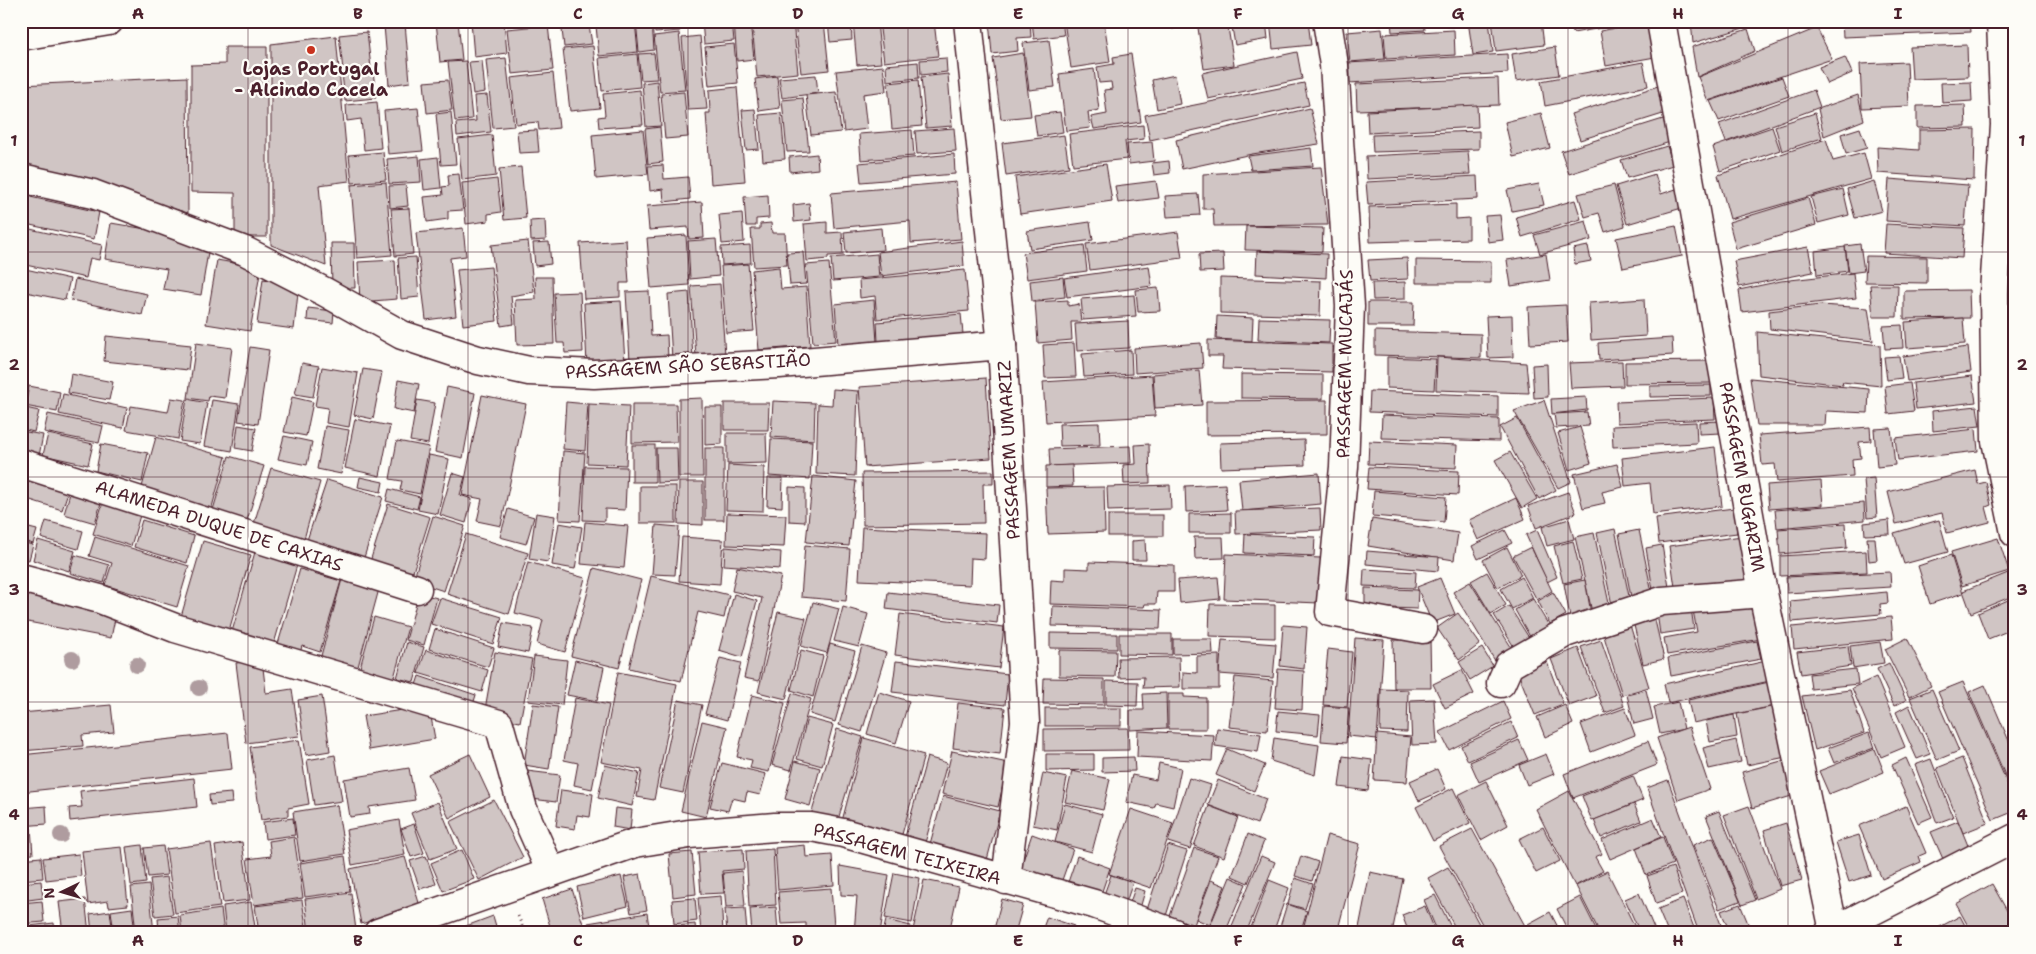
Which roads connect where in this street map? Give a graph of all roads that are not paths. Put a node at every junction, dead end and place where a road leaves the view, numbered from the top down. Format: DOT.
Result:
graph roads {
  1 [pos="109,21"];
  2 [pos="968,21"];
  3 [pos="1327,21"];
  4 [pos="1661,21"];
  5 [pos="2001,21"];
  6 [pos="21,36"];
  7 [pos="21,178"];
  8 [pos="2004,294"];
  9 [pos="1002,345"];
  10 [pos="21,463"];
  11 [pos="2015,532"];
  12 [pos="21,578"];
  13 [pos="417,589"];
  14 [pos="1762,592"];
  15 [pos="1424,629"];
  16 [pos="1501,682"];
  17 [pos="2015,838"];
  18 [pos="551,872"];
  19 [pos="1006,880"];
  20 [pos="1832,932"];
  21 [pos="378,933"];
  22 [pos="1174,933"];
  1 -- 6 [label="street"];
  2 -- 9 [label="street, PASSAGEM UMARIZ"];
  3 -- 15 [label="street, PASSAGEM MUCAJÁS"];
  4 -- 14 [label="street, PASSAGEM BUGARIM"];
  5 -- 8 [label="street"];
  7 -- 9 [label="street, PASSAGEM SÃO SEBASTIÃO"];
  8 -- 11 [label="street"];
  9 -- 19 [label="street, PASSAGEM UMARIZ"];
  10 -- 13 [label="street, ALAMEDA DUQUE DE CAXIAS"];
  12 -- 18 [label="street"];
  14 -- 16 [label="street"];
  14 -- 20 [label="street, PASSAGEM BUGARIM"];
  17 -- 20 [label="street"];
  18 -- 19 [label="street, PASSAGEM TEIXEIRA"];
  18 -- 21 [label="street, PASSAGEM TEIXEIRA"];
  19 -- 22 [label="street, PASSAGEM TEIXEIRA"];
}
